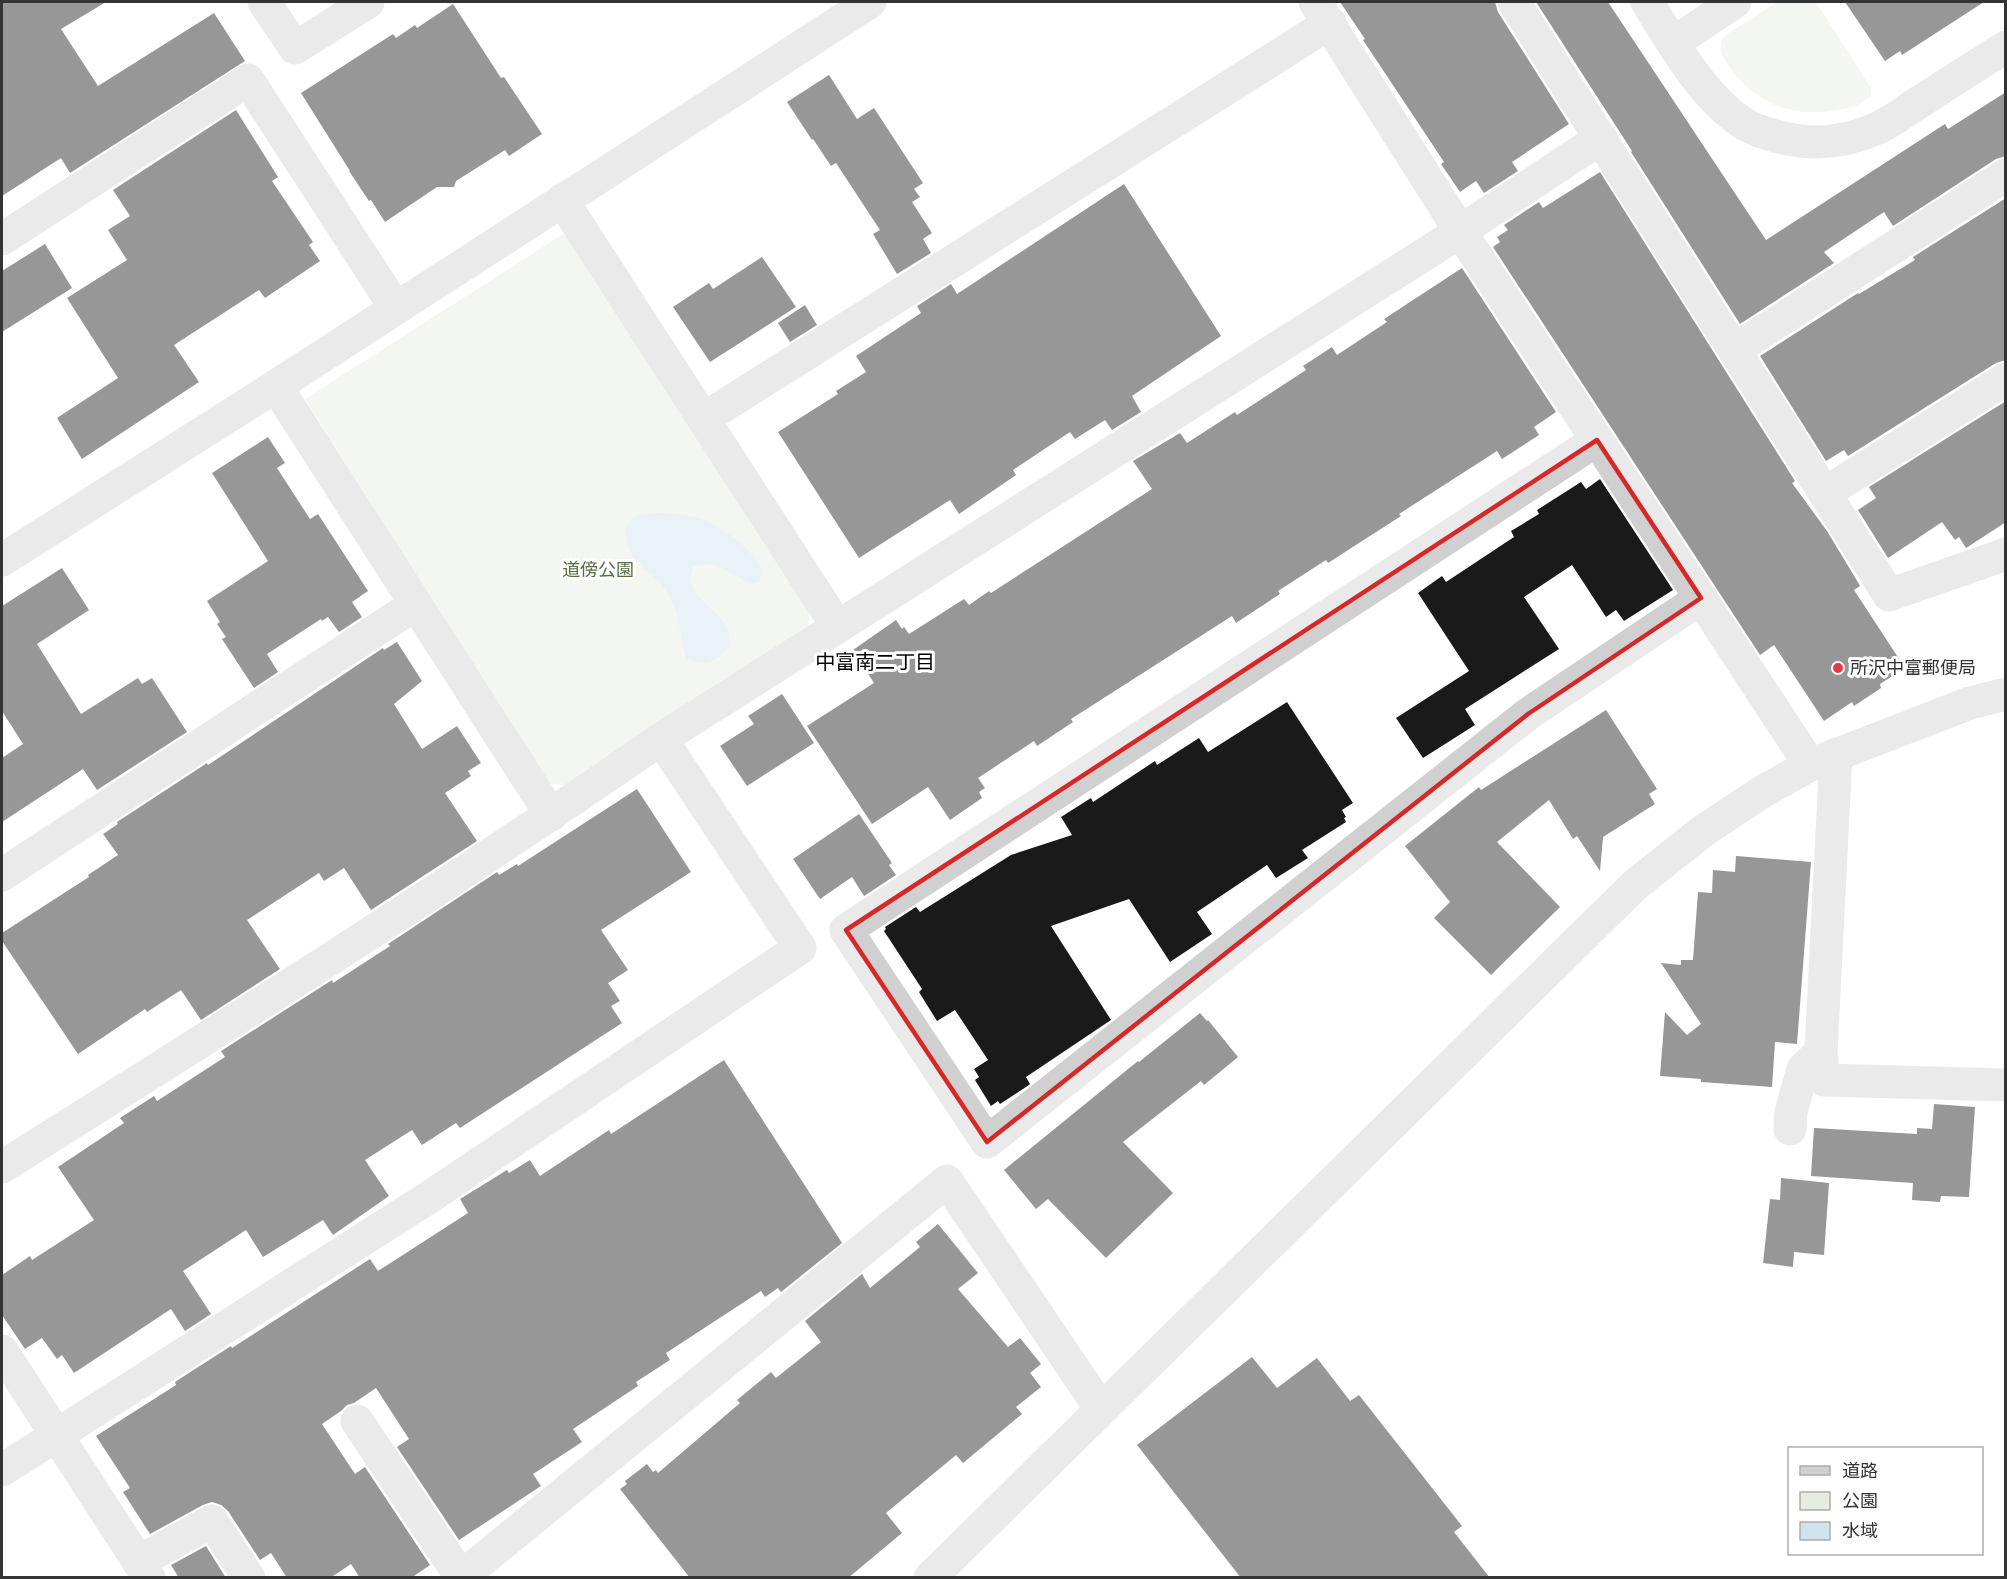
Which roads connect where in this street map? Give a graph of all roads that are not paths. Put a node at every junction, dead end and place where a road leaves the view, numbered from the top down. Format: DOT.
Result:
graph roads {
  1 [pos="264,2"];
  2 [pos="368,2"];
  3 [pos="870,2"];
  4 [pos="1514,2"];
  5 [pos="1647,2"];
  6 [pos="1736,2"];
  7 [pos="1322,12"];
  8 [pos="1673,43"];
  9 [pos="2006,47"];
  10 [pos="1601,138"];
  11 [pos="2006,175"];
  12 [pos="562,200"];
  13 [pos="1460,231"];
  14 [pos="2,238"];
  15 [pos="395,307"];
  16 [pos="1734,350"];
  17 [pos="2006,379"];
  18 [pos="276,386"];
  19 [pos="703,419"];
  20 [pos="1597,440"];
  21 [pos="1825,493"];
  22 [pos="2006,554"];
  23 [pos="2,560"];
  24 [pos="1701,598"];
  25 [pos="416,604"];
  26 [pos="837,626"];
  27 [pos="2006,694"];
  28 [pos="661,740"];
  29 [pos="1823,760"];
  30 [pos="551,815"];
  31 [pos="2,875"];
  32 [pos="1821,1052"];
  33 [pos="2006,1085"];
  34 [pos="1790,1129"];
  35 [pos="2,1167"];
  36 [pos="2,1351"];
  37 [pos="1101,1408"];
  38 [pos="357,1421"];
  39 [pos="57,1436"];
  40 [pos="2,1470"];
  41 [pos="143,1570"];
  42 [pos="461,1577"];
  43 [pos="249,1578"];
  44 [pos="930,1578"];
  1 -- 2 [label="street"];
  3 -- 12 [label="street"];
  4 -- 10 [label="street"];
  5 -- 8 [label="street"];
  6 -- 8 [label="street"];
  7 -- 13 [label="street"];
  7 -- 19 [label="street"];
  8 -- 9 [label="street"];
  10 -- 13 [label="street"];
  10 -- 16 [label="street"];
  11 -- 16 [label="street"];
  12 -- 15 [label="street"];
  12 -- 19 [label="street"];
  13 -- 20 [label="street"];
  13 -- 26 [label="street"];
  14 -- 15 [label="street"];
  15 -- 18 [label="street"];
  16 -- 21 [label="street"];
  17 -- 21 [label="street"];
  18 -- 23 [label="street"];
  18 -- 25 [label="street"];
  19 -- 26 [label="street"];
  20 -- 24 [label="street"];
  20 -- 24 [label="street"];
  21 -- 22 [label="street"];
  24 -- 29 [label="street"];
  25 -- 30 [label="street"];
  25 -- 31 [label="street"];
  26 -- 28 [label="street"];
  27 -- 29 [label="street"];
  28 -- 30 [label="street"];
  28 -- 39 [label="street"];
  29 -- 32 [label="street"];
  29 -- 37 [label="street"];
  30 -- 35 [label="street"];
  32 -- 33 [label="street"];
  32 -- 34 [label="street"];
  36 -- 39 [label="street"];
  37 -- 42 [label="street"];
  37 -- 44 [label="street"];
  38 -- 42 [label="street"];
  39 -- 40 [label="street"];
  39 -- 41 [label="street"];
  41 -- 43 [label="street"];
}
